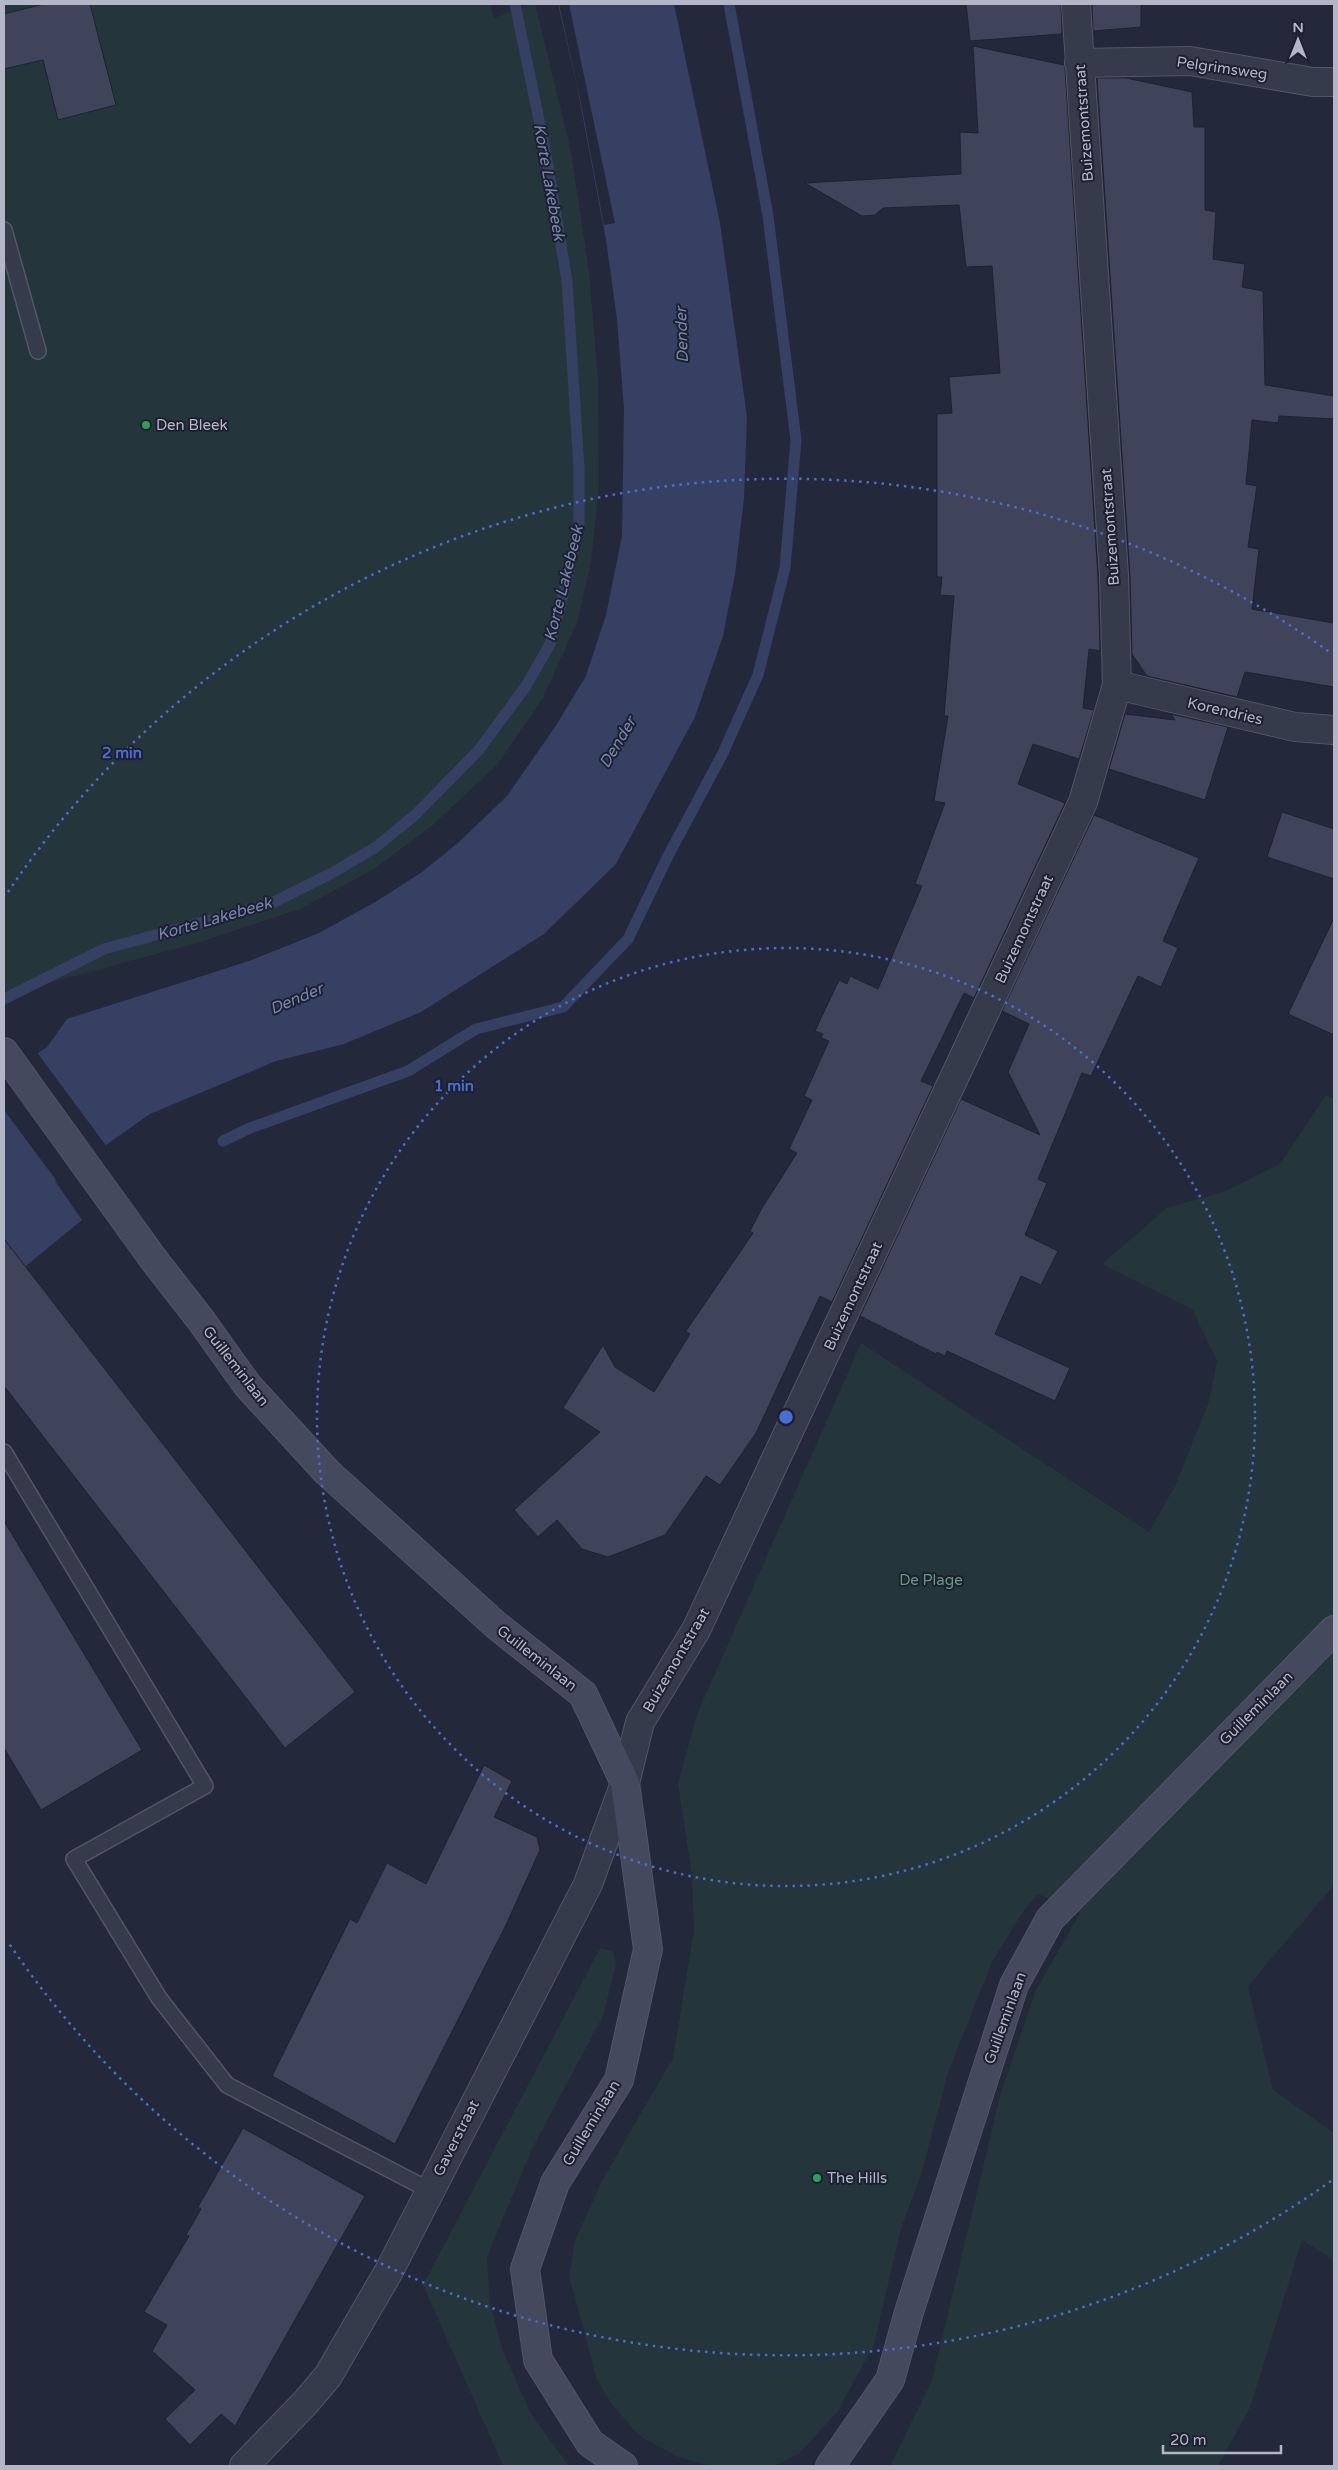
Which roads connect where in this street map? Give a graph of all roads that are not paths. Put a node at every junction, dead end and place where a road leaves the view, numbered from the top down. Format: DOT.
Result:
graph roads {
  1 [pos="1076,4"];
  2 [pos="1079,63"];
  3 [pos="1334,82"];
  4 [pos="4,230"];
  5 [pos="38,351"];
  6 [pos="1118,685"];
  7 [pos="1334,730"];
  8 [pos="4,1052"];
  9 [pos="4,1452"];
  10 [pos="1334,1630"];
  11 [pos="625,1783"];
  12 [pos="429,2190"];
  13 [pos="244,2466"];
  14 [pos="623,2466"];
  15 [pos="830,2466"];
  1 -- 2 [label="street, Buizemontstraat"];
  2 -- 3 [label="street, Pelgrimsweg"];
  2 -- 6 [label="street, Buizemontstraat"];
  4 -- 5 [label="lane"];
  6 -- 7 [label="street, Korendries"];
  6 -- 11 [label="street, Buizemontstraat"];
  8 -- 11 [label="main road, Guilleminlaan"];
  9 -- 12 [label="lane"];
  10 -- 15 [label="main road, Guilleminlaan"];
  11 -- 12 [label="street, Gaverstraat"];
  11 -- 14 [label="main road, Guilleminlaan"];
  12 -- 13 [label="street, Gaverstraat"];
}
